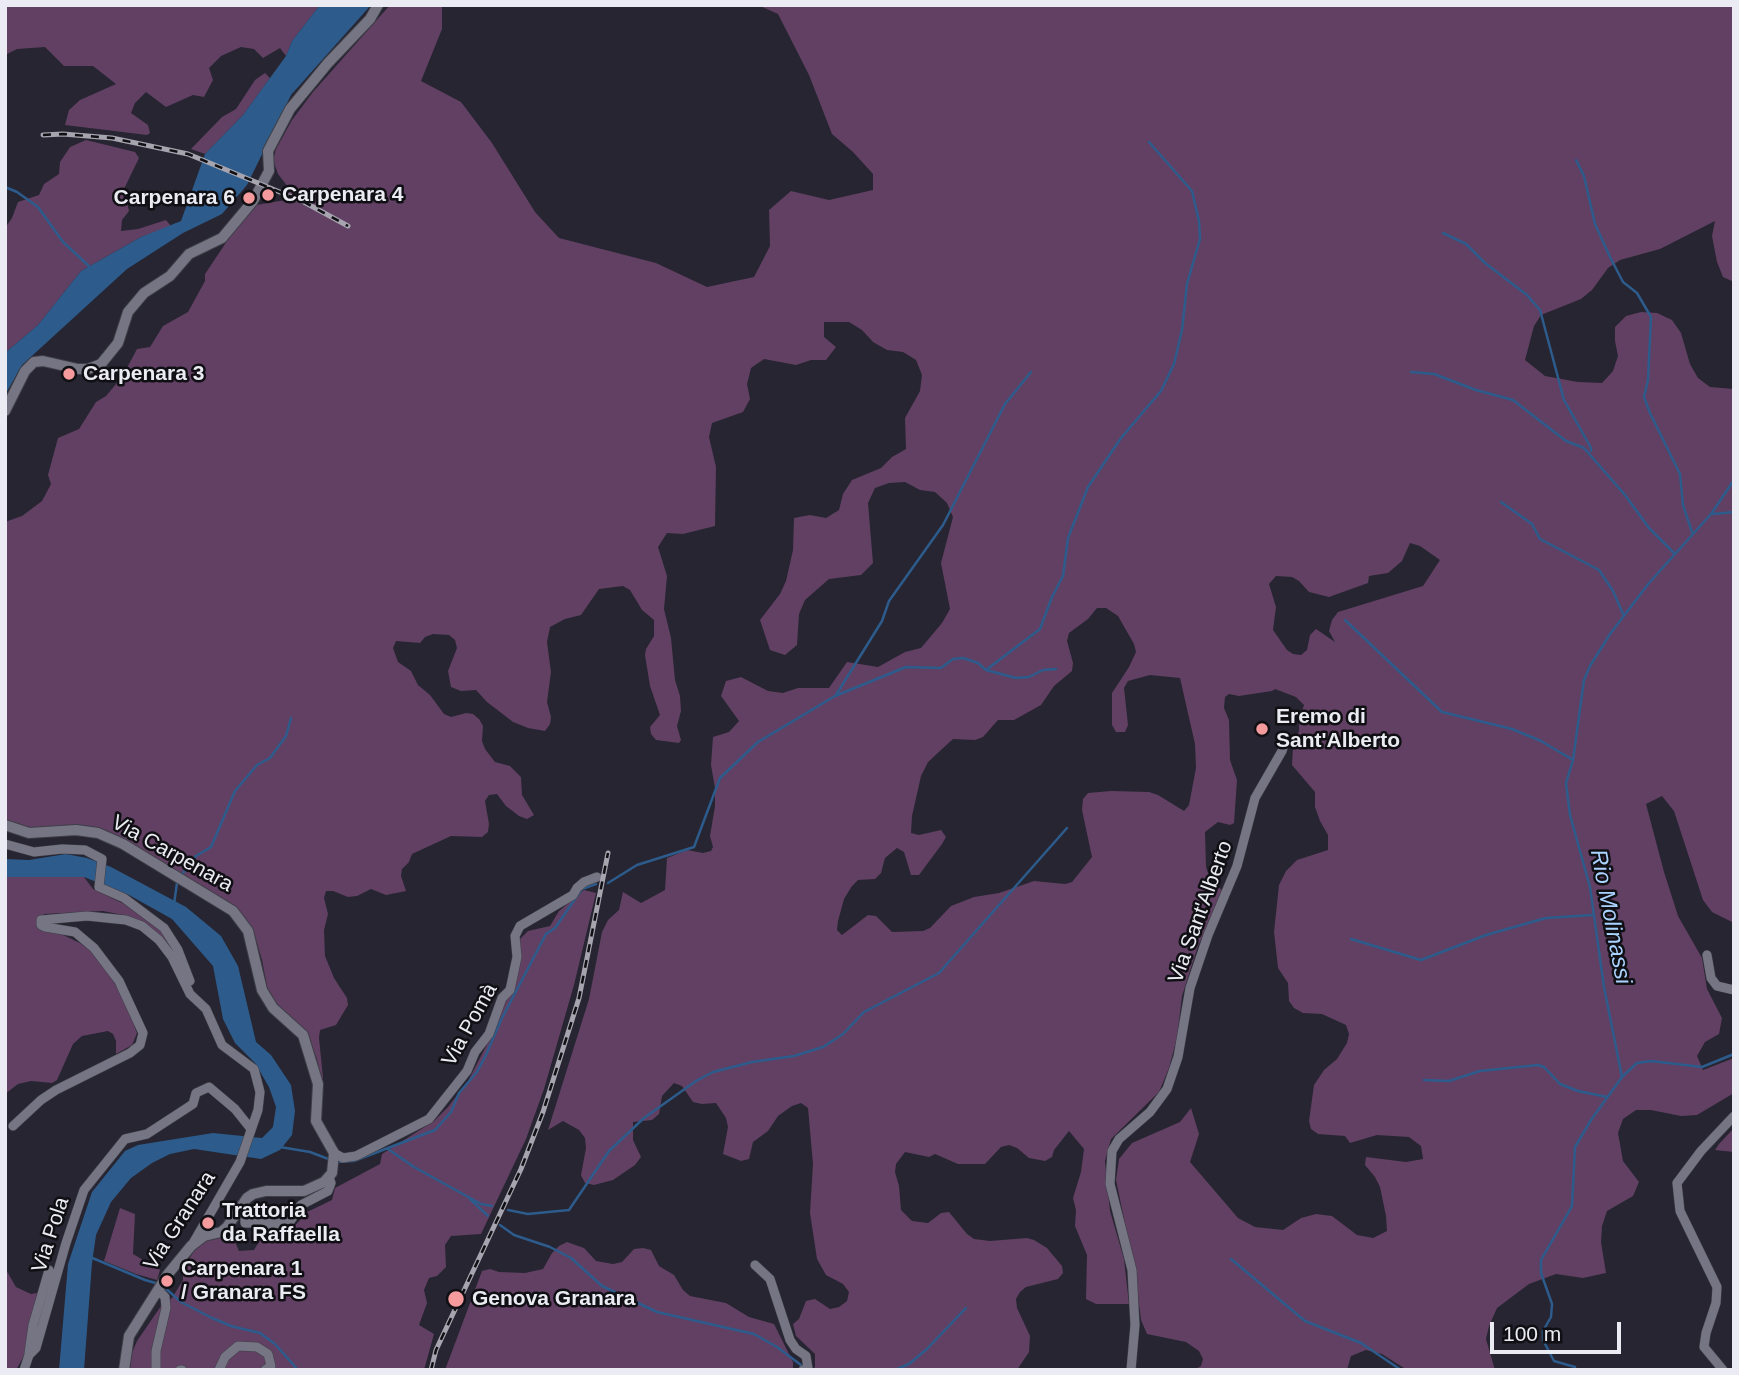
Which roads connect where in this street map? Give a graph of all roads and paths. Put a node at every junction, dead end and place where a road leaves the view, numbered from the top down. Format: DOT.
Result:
graph roads {
  1 [pos="379,5"];
  2 [pos="5,411"];
  3 [pos="1285,742"];
  4 [pos="5,825"];
  5 [pos="5,844"];
  6 [pos="597,877"];
  7 [pos="1707,956"];
  8 [pos="1734,989"];
  9 [pos="201,1005"];
  10 [pos="1734,1116"];
  11 [pos="13,1126"];
  12 [pos="251,1129"];
  13 [pos="333,1164"];
  14 [pos="246,1213"];
  15 [pos="279,1225"];
  16 [pos="256,1233"];
  17 [pos="191,1246"];
  18 [pos="755,1265"];
  19 [pos="49,1270"];
  20 [pos="158,1290"];
  21 [pos="29,1355"];
  22 [pos="24,1370"];
  23 [pos="124,1370"];
  24 [pos="156,1370"];
  25 [pos="219,1370"];
  26 [pos="265,1370"];
  27 [pos="803,1370"];
  28 [pos="1131,1370"];
  29 [pos="1723,1370"];
  1 -- 2 [label="street"];
  3 -- 28 [label="street, Via Sant'Alberto"];
  4 -- 13 [label="street, Via Carpenara"];
  5 -- 9 [label="street"];
  6 -- 13 [label="street, Via Pomà"];
  7 -- 8 [label="street"];
  9 -- 11 [label="street"];
  9 -- 12 [label="street, Via Granara"];
  10 -- 29 [label="street"];
  12 -- 17 [label="street, Via Granara"];
  12 -- 21 [label="street, Via Pola"];
  13 -- 15 [label="street"];
  13 -- 17 [label="street"];
  14 -- 15 [label="street"];
  15 -- 16 [label="street"];
  17 -- 20 [label="street, Via Granara"];
  18 -- 27 [label="street"];
  19 -- 21 [label="street, Via Pola"];
  20 -- 23 [label="street, Via Granara"];
  20 -- 24 [label="street"];
  21 -- 22 [label="street, Via Pola"];
  25 -- 26 [label="street"];
}
